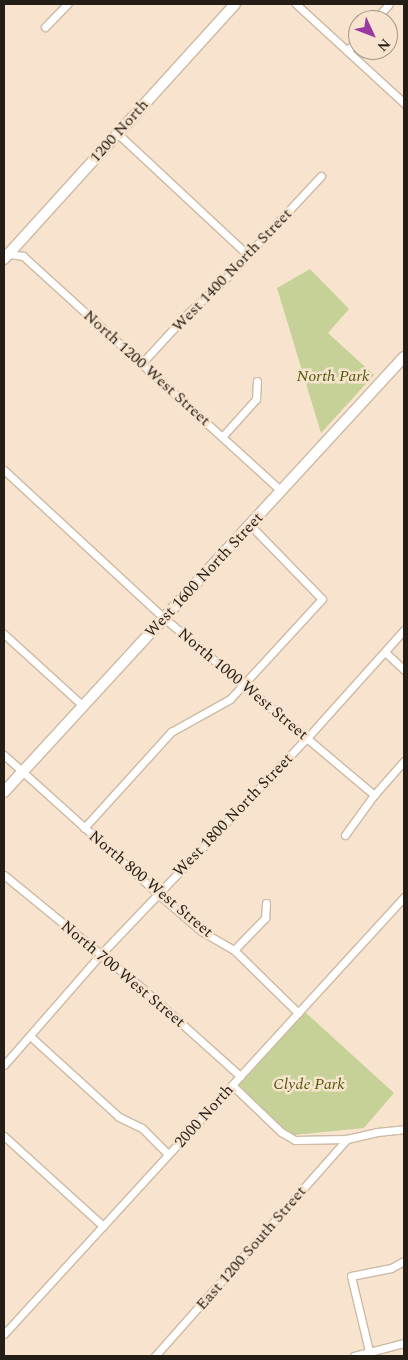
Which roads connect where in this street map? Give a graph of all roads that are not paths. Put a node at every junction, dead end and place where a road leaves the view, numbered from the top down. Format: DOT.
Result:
graph roads {
  1 [pos="67,4"];
  2 [pos="235,4"];
  3 [pos="296,4"];
  4 [pos="45,27"];
  5 [pos="347,51"];
  6 [pos="404,102"];
  7 [pos="117,133"];
  8 [pos="322,176"];
  9 [pos="248,255"];
  10 [pos="6,257"];
  11 [pos="404,357"];
  12 [pos="142,363"];
  13 [pos="257,381"];
  14 [pos="222,437"];
  15 [pos="4,470"];
  16 [pos="281,491"];
  17 [pos="250,525"];
  18 [pos="164,618"];
  19 [pos="404,630"];
  20 [pos="4,634"];
  21 [pos="384,652"];
  22 [pos="404,670"];
  23 [pos="244,685"];
  24 [pos="83,706"];
  25 [pos="307,738"];
  26 [pos="4,755"];
  27 [pos="404,761"];
  28 [pos="22,772"];
  29 [pos="4,792"];
  30 [pos="374,795"];
  31 [pos="84,828"];
  32 [pos="345,835"];
  33 [pos="4,875"];
  34 [pos="157,894"];
  35 [pos="404,898"];
  36 [pos="266,903"];
  37 [pos="234,950"];
  38 [pos="101,954"];
  39 [pos="298,1013"];
  40 [pos="30,1036"];
  41 [pos="4,1065"];
  42 [pos="240,1076"];
  43 [pos="232,1085"];
  44 [pos="404,1129"];
  45 [pos="4,1136"];
  46 [pos="347,1139"];
  47 [pos="168,1154"];
  48 [pos="103,1226"];
  49 [pos="404,1261"];
  50 [pos="4,1334"];
  51 [pos="404,1343"];
  52 [pos="369,1351"];
  53 [pos="155,1356"];
  54 [pos="354,1356"];
  1 -- 4 [label="street"];
  2 -- 7 [label="street, 1200 North"];
  3 -- 5 [label="street"];
  5 -- 6 [label="street"];
  7 -- 9 [label="street"];
  7 -- 10 [label="street, 1200 North"];
  8 -- 9 [label="street, West 1400 North Street"];
  9 -- 12 [label="street, West 1400 North Street"];
  10 -- 12 [label="street, North 1200 West Street"];
  11 -- 16 [label="street, West 1600 North Street"];
  12 -- 14 [label="street, North 1200 West Street"];
  13 -- 14 [label="street"];
  14 -- 16 [label="street, North 1200 West Street"];
  15 -- 18 [label="street, North 1000 West Street"];
  16 -- 17 [label="street, West 1600 North Street"];
  17 -- 18 [label="street, West 1600 North Street"];
  17 -- 23 [label="street"];
  18 -- 23 [label="street, North 1000 West Street"];
  18 -- 24 [label="street, West 1600 North Street"];
  19 -- 21 [label="street, West 1800 North Street"];
  20 -- 24 [label="street"];
  21 -- 22 [label="street"];
  21 -- 25 [label="street, West 1800 North Street"];
  23 -- 25 [label="street, North 1000 West Street"];
  23 -- 31 [label="street"];
  24 -- 28 [label="street, West 1600 North Street"];
  25 -- 30 [label="street, North 1000 West Street"];
  25 -- 34 [label="street, West 1800 North Street"];
  26 -- 28 [label="street, North 800 West Street"];
  27 -- 30 [label="street"];
  28 -- 29 [label="street, West 1600 North Street"];
  28 -- 31 [label="street, North 800 West Street"];
  30 -- 32 [label="street"];
  31 -- 34 [label="street, North 800 West Street"];
  33 -- 38 [label="street, North 700 West Street"];
  34 -- 37 [label="street, North 800 West Street"];
  34 -- 38 [label="street, West 1800 North Street"];
  35 -- 39 [label="street, 2000 North"];
  36 -- 37 [label="street"];
  37 -- 39 [label="street, North 800 West Street"];
  38 -- 40 [label="street, West 1800 North Street"];
  38 -- 42 [label="street, North 700 West Street"];
  39 -- 42 [label="street, 2000 North"];
  40 -- 41 [label="street, West 1800 North Street"];
  40 -- 47 [label="street"];
  42 -- 43 [label="street, 2000 North"];
  43 -- 46 [label="street"];
  43 -- 47 [label="street, 2000 North"];
  44 -- 46 [label="street"];
  45 -- 48 [label="street"];
  46 -- 53 [label="street, East 1200 South Street"];
  47 -- 48 [label="street, 2000 North"];
  48 -- 50 [label="street, 2000 North"];
  49 -- 52 [label="street"];
  51 -- 52 [label="street"];
  52 -- 54 [label="street"];
}
